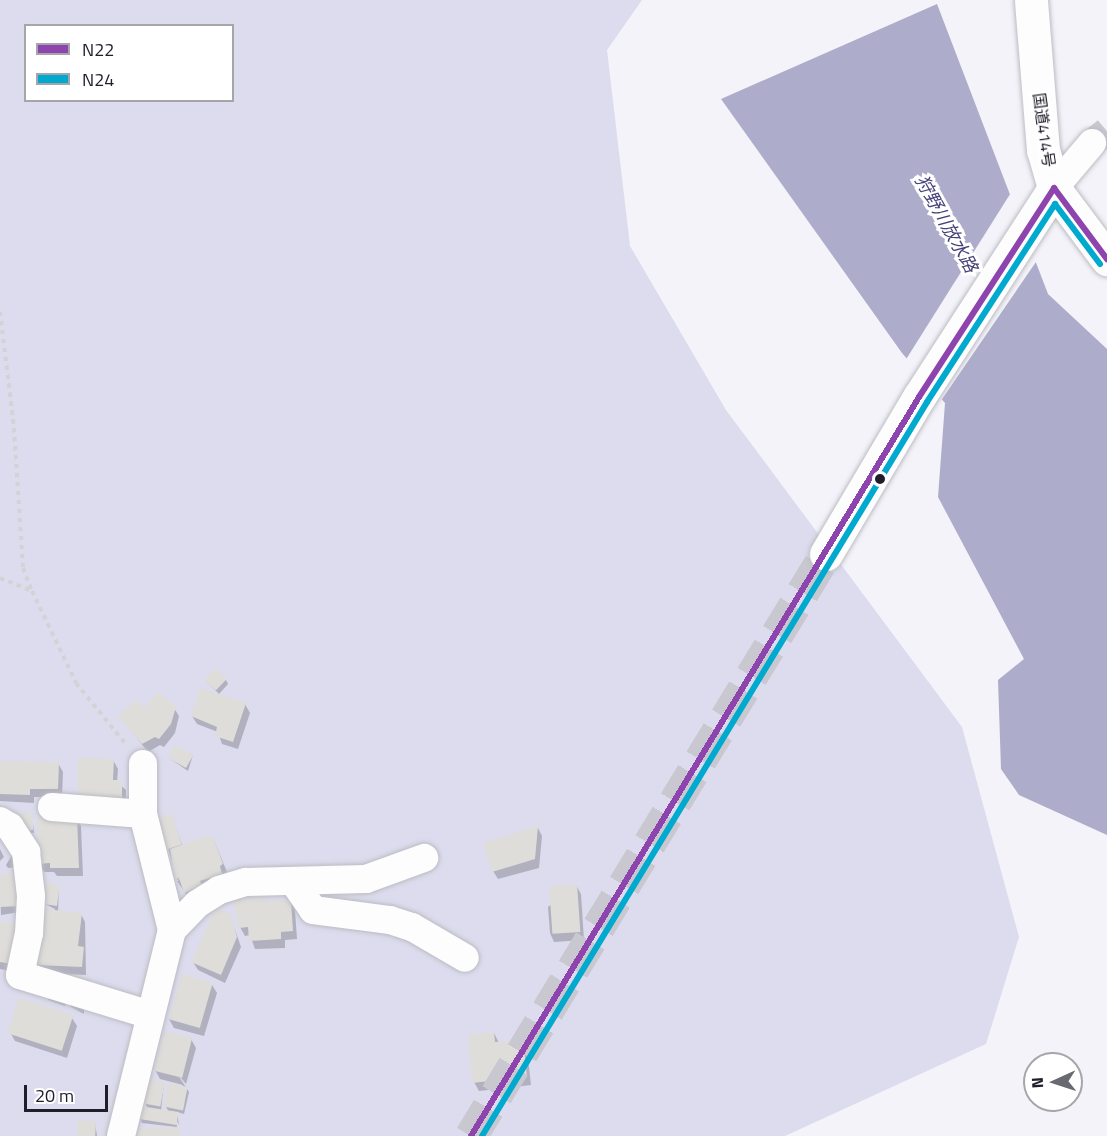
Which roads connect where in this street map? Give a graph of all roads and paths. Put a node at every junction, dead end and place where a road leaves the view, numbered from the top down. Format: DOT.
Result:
graph roads {
  1 [pos="1031,0"];
  2 [pos="1092,143"];
  3 [pos="1054,188"];
  4 [pos="1107,259"];
  5 [pos="0,312"];
  6 [pos="826,554"];
  7 [pos="0,578"];
  8 [pos="32,591"];
  9 [pos="143,764"];
  10 [pos="52,807"];
  11 [pos="143,814"];
  12 [pos="0,821"];
  13 [pos="424,858"];
  14 [pos="293,881"];
  15 [pos="172,930"];
  16 [pos="465,958"];
  17 [pos="150,1015"];
  18 [pos="121,1136"];
  1 -- 3 [label="main road, 国道414号"];
  2 -- 3 [label="street"];
  3 -- 4 [label="main road"];
  3 -- 6 [label="main road, 国道414号"];
  5 -- 8 [label="path"];
  7 -- 8 [label="path"];
  8 -- 9 [label="path"];
  9 -- 11 [label="street"];
  10 -- 11 [label="street"];
  11 -- 15 [label="street"];
  12 -- 17 [label="street"];
  13 -- 14 [label="street"];
  14 -- 15 [label="street"];
  14 -- 16 [label="street"];
  15 -- 17 [label="street"];
  17 -- 18 [label="street"];
}
